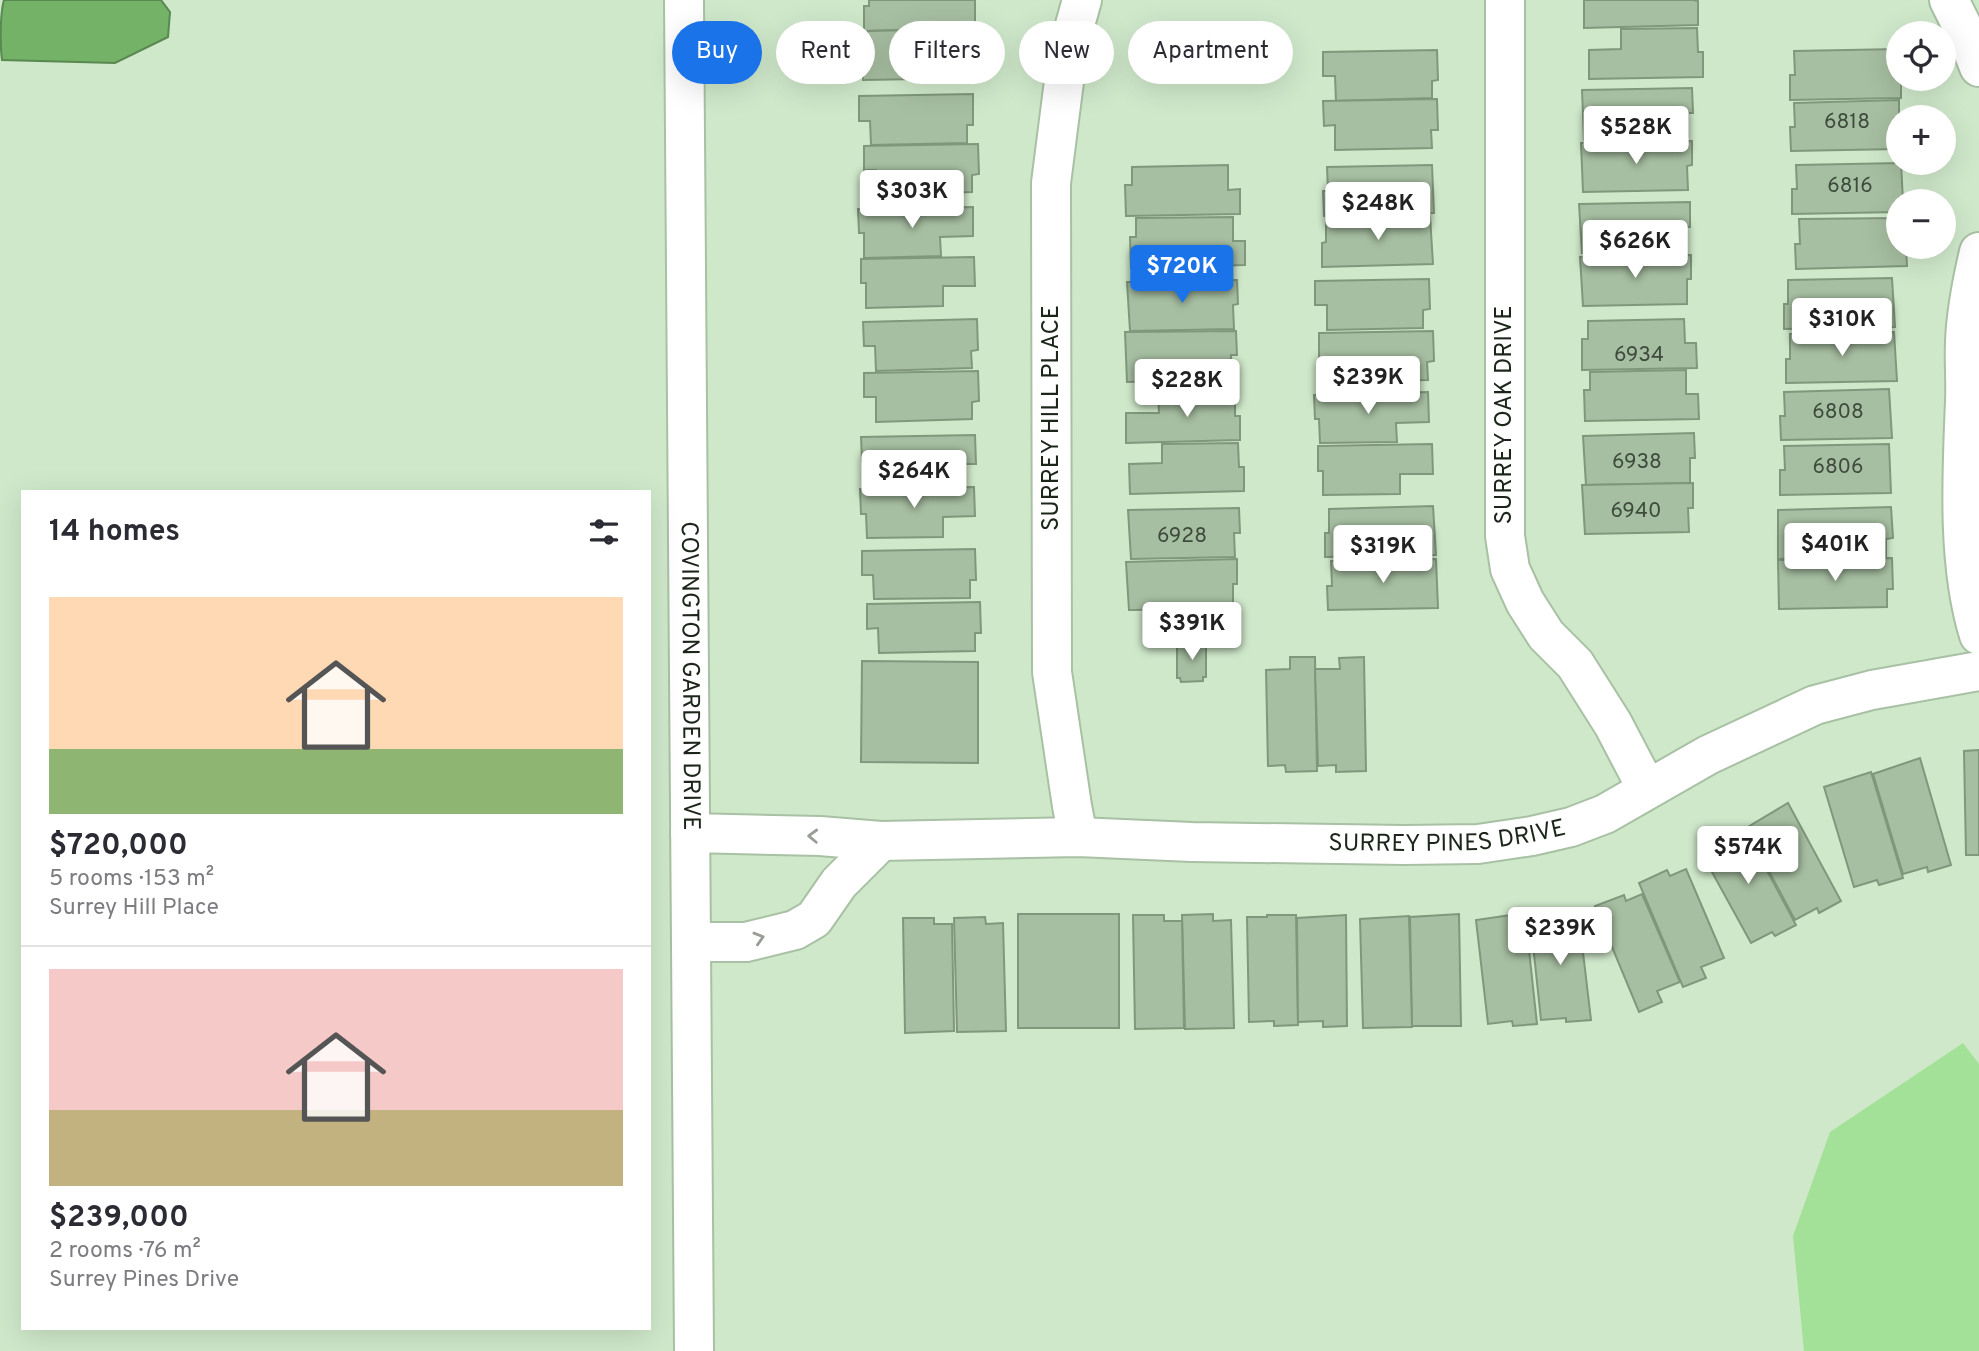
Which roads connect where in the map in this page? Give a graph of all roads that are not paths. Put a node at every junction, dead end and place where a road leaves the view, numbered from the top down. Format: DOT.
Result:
graph roads {
  1 [pos="684,0"];
  2 [pos="1082,0"];
  3 [pos="1505,0"];
  4 [pos="1949,0"];
  5 [pos="1979,67"];
  6 [pos="1979,252"];
  7 [pos="1979,635"];
  8 [pos="1979,671"];
  9 [pos="1647,789"];
  10 [pos="690,833"];
  11 [pos="1078,836"];
  12 [pos="881,841"];
  13 [pos="691,942"];
  14 [pos="694,1351"];
  1 -- 10 [label="street, COVINGTON GARDEN DRIVE"];
  2 -- 11 [label="street, SURREY HILL PLACE"];
  3 -- 9 [label="street, SURREY OAK DRIVE"];
  4 -- 5 [label="street"];
  6 -- 7 [label="street"];
  8 -- 9 [label="street, SURREY PINES DRIVE"];
  9 -- 11 [label="street, SURREY PINES DRIVE"];
  12 -- 10 [label="street, SURREY PINES DRIVE, one-way"];
  10 -- 13 [label="street, COVINGTON GARDEN DRIVE"];
  11 -- 12 [label="street, SURREY PINES DRIVE"];
  13 -- 12 [label="street, one-way"];
  13 -- 14 [label="street, COVINGTON GARDEN DRIVE"];
}
